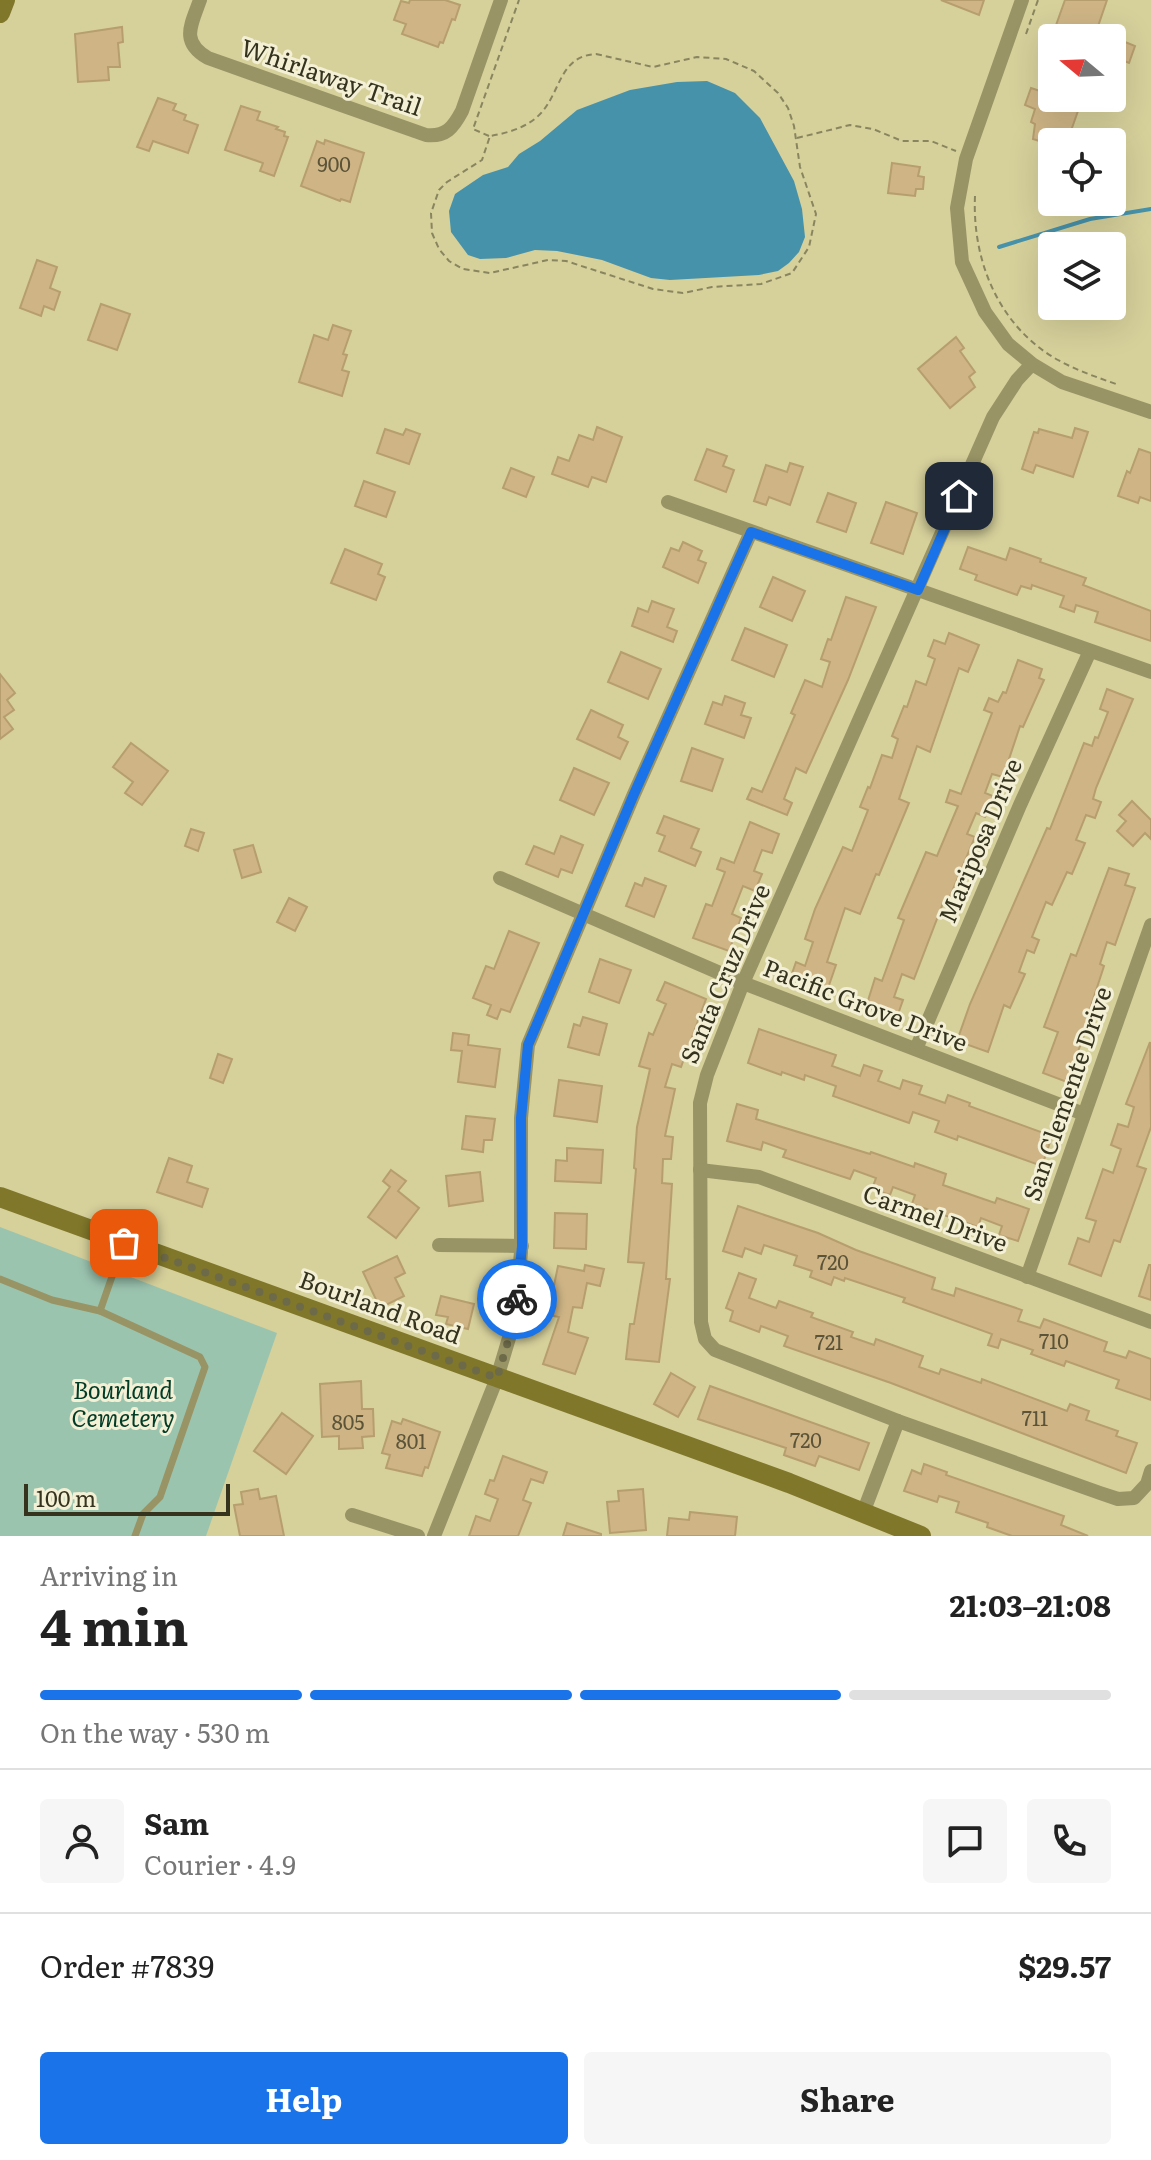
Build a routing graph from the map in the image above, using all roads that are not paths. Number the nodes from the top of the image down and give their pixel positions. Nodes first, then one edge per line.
1 (5, 0) edge
2 (200, 0) edge
3 (501, 0) edge
4 (1022, 0) edge
5 (0, 13) edge
6 (1032, 364) junction
7 (1151, 412) edge
8 (668, 502) dead end
9 (751, 532) junction
10 (918, 590) junction
11 (1090, 651) junction
12 (1151, 672) edge
13 (500, 878) dead end
14 (584, 913) junction
15 (1151, 925) edge
16 (743, 983) junction
17 (916, 1049) junction
18 (1084, 1114) junction
19 (700, 1170) junction
20 (0, 1197) edge
21 (124, 1243) junction
22 (439, 1245) dead end
23 (522, 1246) junction
24 (1027, 1277) junction
25 (0, 1279) edge
26 (100, 1311) junction
27 (1151, 1322) edge
28 (497, 1378) junction
29 (898, 1421) junction
30 (1151, 1471) edge
31 (863, 1513) junction
32 (352, 1515) dead end
33 (135, 1536) edge
34 (418, 1536) edge
35 (434, 1536) edge
36 (921, 1536) edge

1 - 5 main road
2 - 3 street, Whirlaway Trail
4 - 6 street
6 - 7 street
6 - 10 street, Santa Cruz Drive
8 - 9 street
9 - 10 street
9 - 14 street
10 - 11 street
10 - 16 street, Santa Cruz Drive
11 - 12 street
11 - 17 street, Mariposa Drive
13 - 14 street, Pacific Grove Drive
14 - 16 street, Pacific Grove Drive
14 - 23 street
15 - 18 street, San Clemente Drive
16 - 17 street, Pacific Grove Drive
16 - 19 street, Santa Cruz Drive
17 - 18 street, Pacific Grove Drive
18 - 24 street, San Clemente Drive
19 - 24 street, Carmel Drive
19 - 29 street, Santa Cruz Drive
20 - 21 main road, Bourland Road
21 - 26 lane
21 - 28 main road, Bourland Road
22 - 23 street
23 - 28 street
24 - 27 street, Carmel Drive
25 - 26 lane
26 - 33 lane
28 - 31 main road, Bourland Road
28 - 35 street
29 - 30 street, Santa Cruz Drive
29 - 31 street
31 - 36 main road, Bourland Road
32 - 34 street

